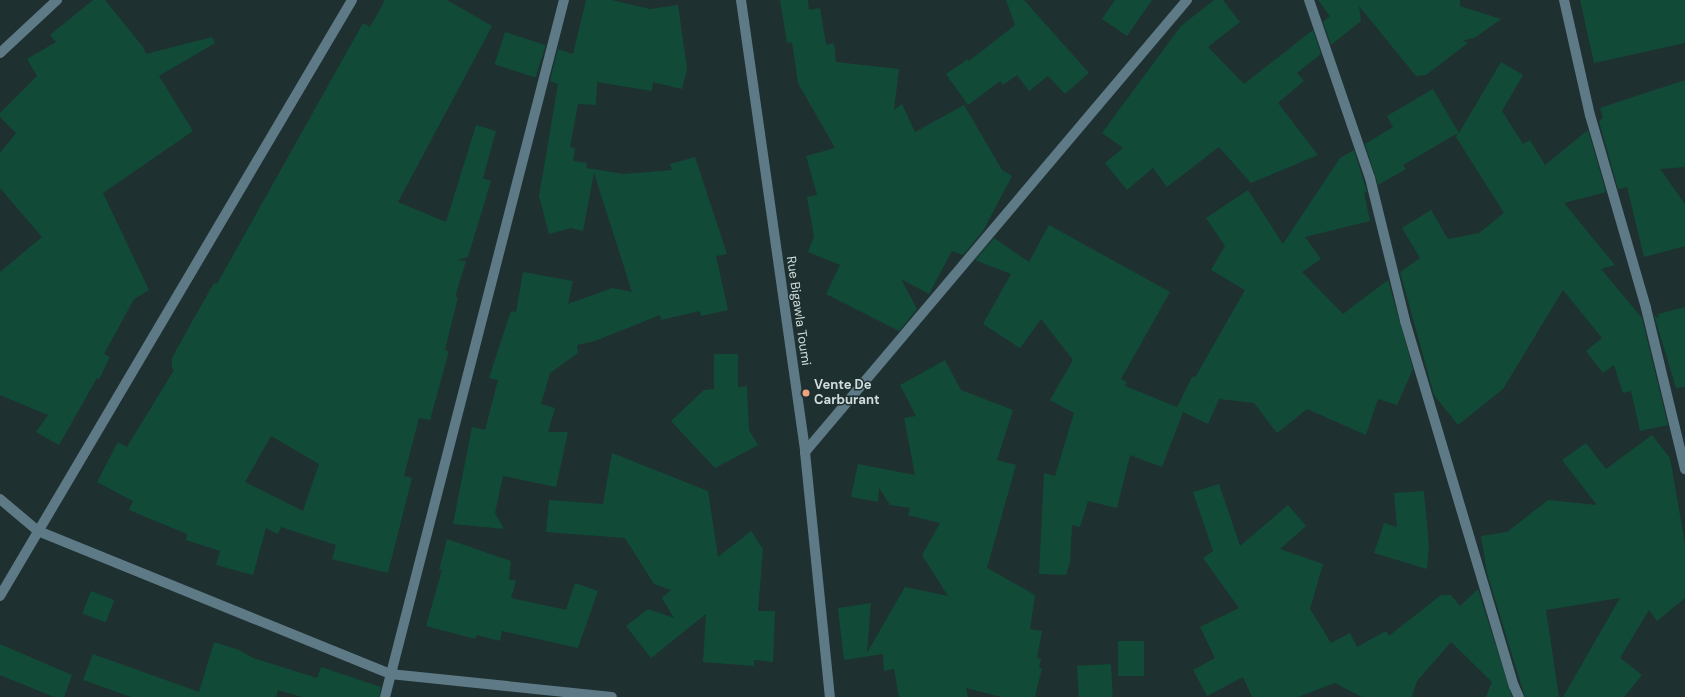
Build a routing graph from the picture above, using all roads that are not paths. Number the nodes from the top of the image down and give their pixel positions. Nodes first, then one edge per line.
1 (57, 0) edge
2 (352, 0) edge
3 (564, 0) edge
4 (742, 0) edge
5 (1187, 0) edge
6 (1309, 0) edge
7 (1564, 0) edge
8 (0, 53) edge
9 (805, 452) junction
10 (1685, 469) edge
11 (0, 499) edge
12 (38, 531) junction
13 (0, 596) edge
14 (390, 674) junction
15 (385, 697) edge
16 (612, 697) edge
17 (830, 697) edge
18 (1519, 697) edge

1 - 8 street
2 - 12 street
3 - 14 street
4 - 9 street, Rue Bigawla Toumi
5 - 9 street
6 - 18 street
7 - 10 street
9 - 17 street, Rue Bigawla Toumi
11 - 12 street
12 - 13 street
12 - 14 street
14 - 15 street
14 - 16 street

